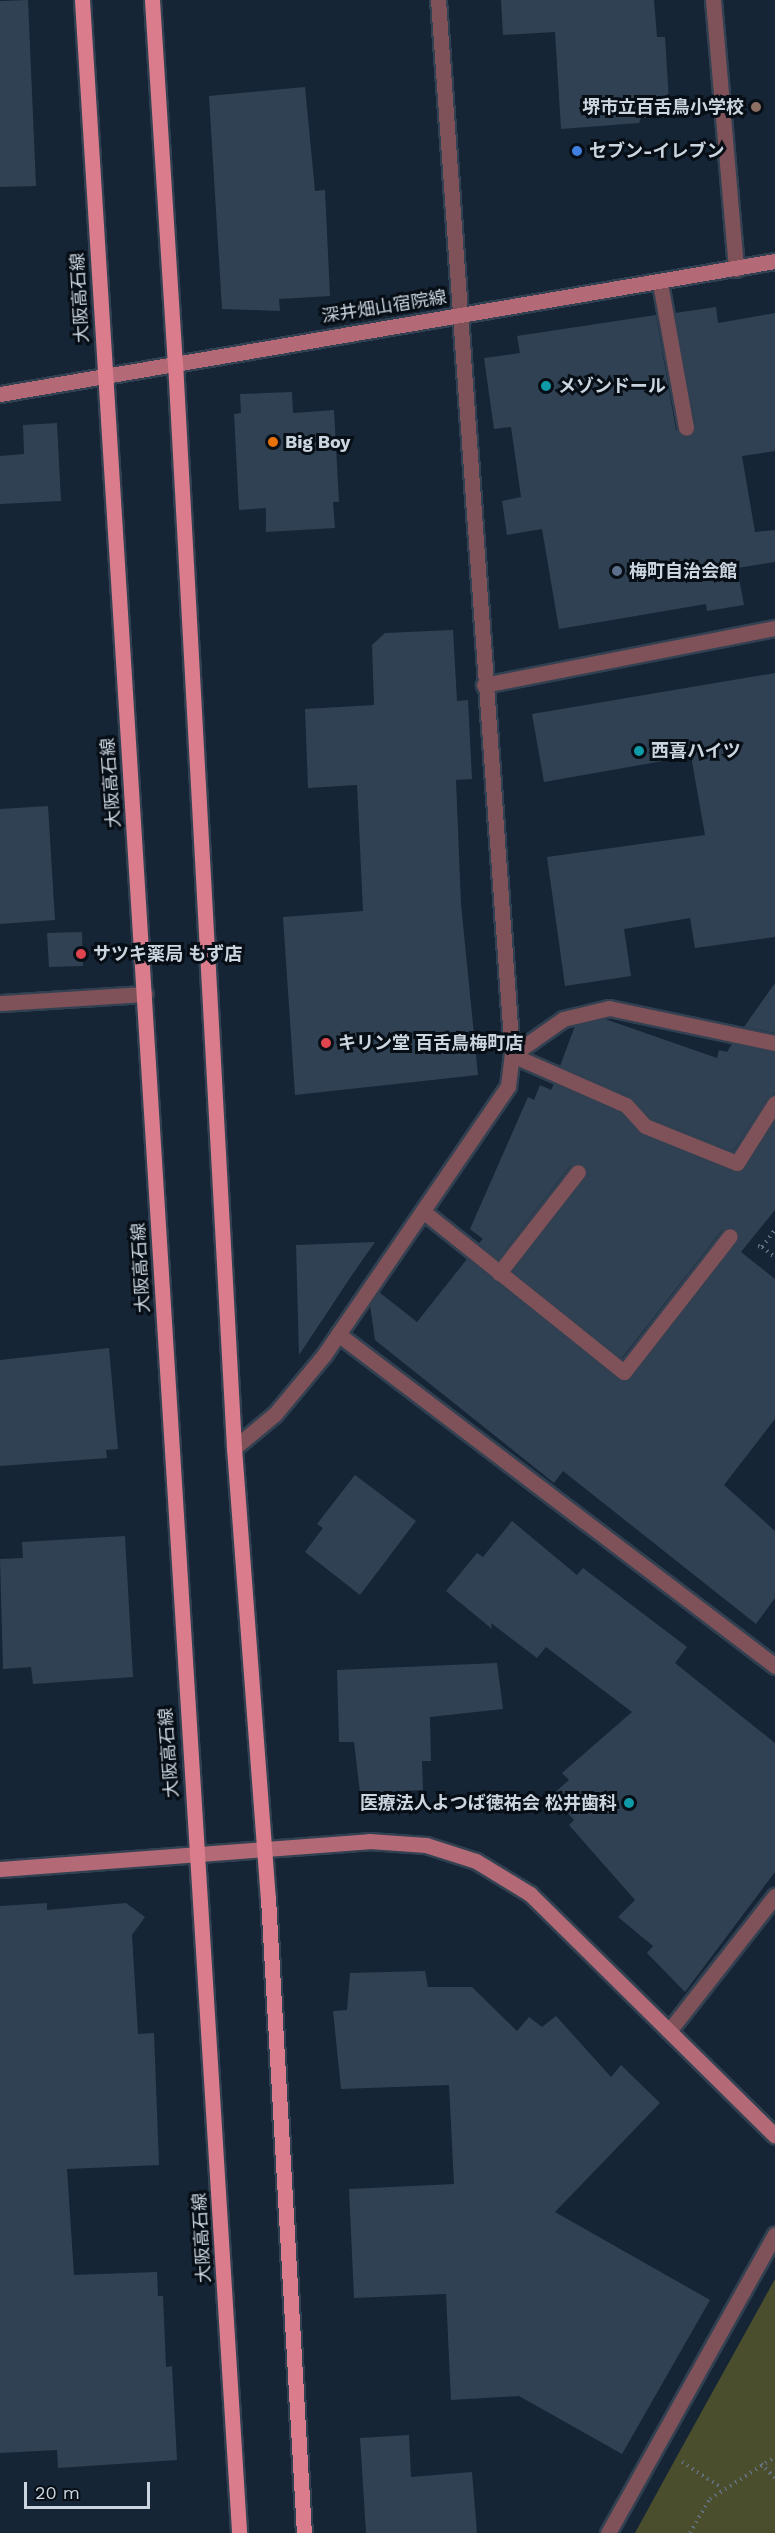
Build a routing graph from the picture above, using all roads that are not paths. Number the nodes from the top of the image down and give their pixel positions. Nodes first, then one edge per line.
1 (82, 0) edge
2 (152, 0) edge
3 (438, 0) edge
4 (713, 0) edge
5 (775, 261) edge
6 (736, 268) junction
7 (660, 283) junction
8 (460, 314) junction
9 (175, 362) junction
10 (104, 378) junction
11 (0, 394) edge
12 (686, 428) dead end
13 (775, 628) edge
14 (484, 685) junction
15 (146, 993) junction
16 (0, 1003) edge
17 (775, 1043) edge
18 (512, 1055) junction
19 (775, 1103) edge
20 (578, 1172) dead end
21 (424, 1212) junction
22 (730, 1236) dead end
23 (499, 1273) junction
24 (338, 1334) junction
25 (234, 1448) junction
26 (775, 1666) edge
27 (263, 1848) junction
28 (197, 1855) junction
29 (0, 1869) edge
30 (775, 1896) edge
31 (669, 2031) junction
32 (775, 2136) edge
33 (775, 2234) edge
34 (239, 2533) edge
35 (304, 2533) edge
36 (608, 2533) edge

1 - 10 main road, 大阪高石線
2 - 9 main road
3 - 8 street
4 - 6 street
5 - 6 street, 深井畑山宿院線
6 - 7 street, 深井畑山宿院線
7 - 8 street, 深井畑山宿院線
7 - 12 street
8 - 9 street, 深井畑山宿院線
8 - 14 street
9 - 10 street, 深井畑山宿院線
9 - 25 main road
10 - 11 street, 深井畑山宿院線
10 - 15 main road, 大阪高石線
13 - 14 street
14 - 18 street
15 - 16 street
15 - 28 main road, 大阪高石線
17 - 18 street
18 - 19 street
18 - 21 street
20 - 23 street
21 - 23 street
21 - 24 street
22 - 23 street
24 - 25 street
24 - 26 street
25 - 27 main road
27 - 28 street
27 - 31 street
27 - 35 main road
28 - 29 street
28 - 34 main road, 大阪高石線
30 - 31 street
31 - 32 street
33 - 36 street

